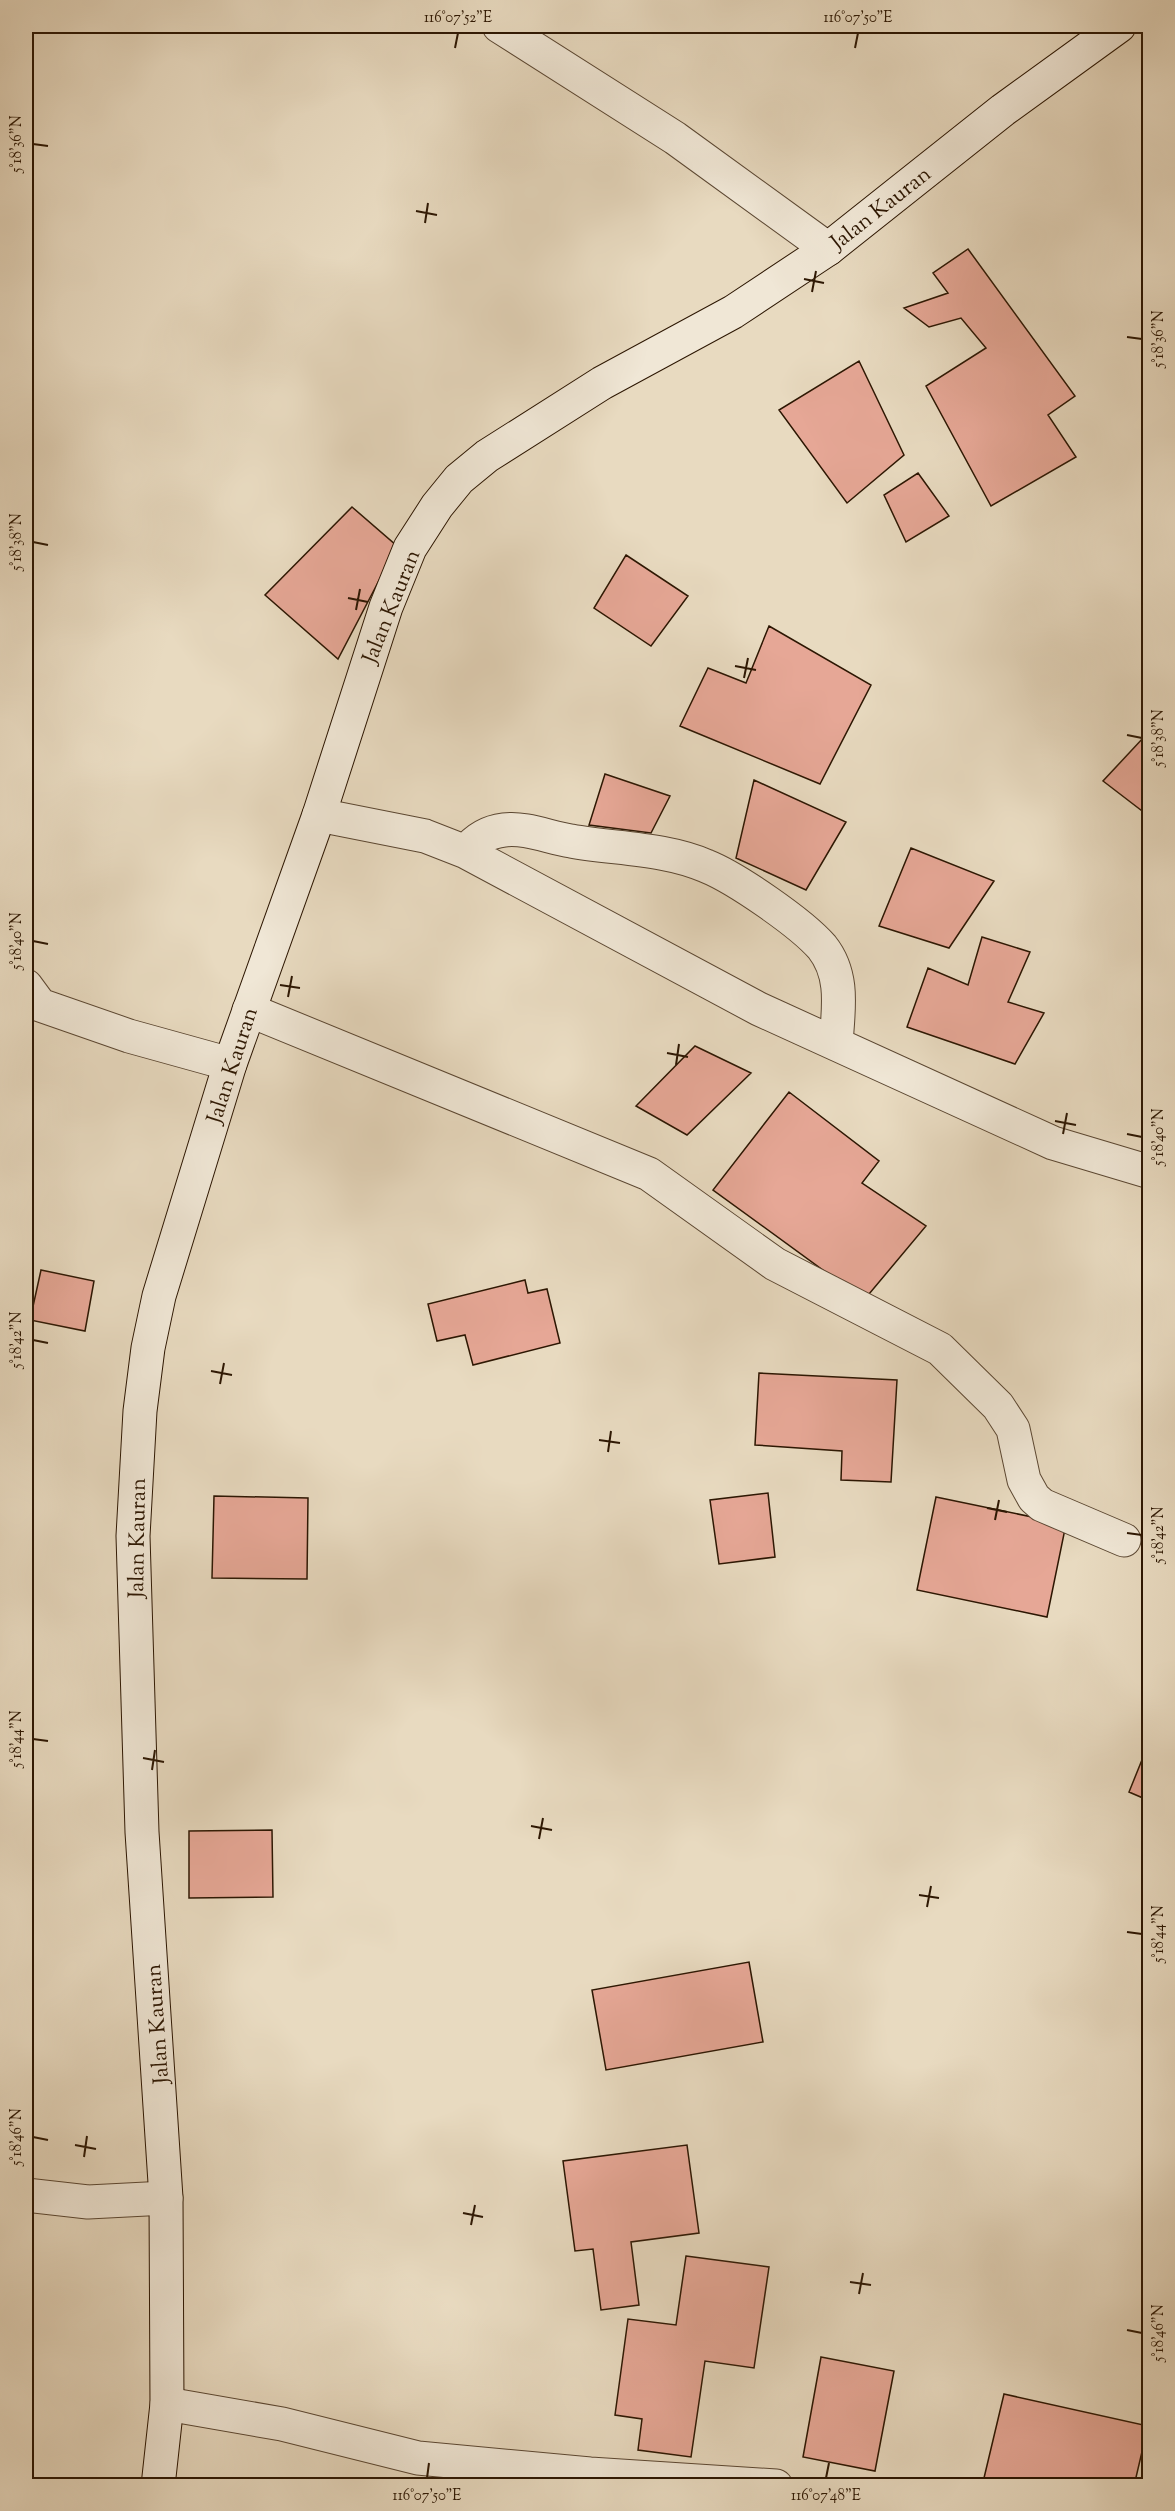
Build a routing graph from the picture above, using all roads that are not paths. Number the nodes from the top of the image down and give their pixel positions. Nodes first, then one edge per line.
1 (499, 26) edge
2 (1119, 26) edge
3 (828, 249) junction
4 (319, 815) junction
5 (466, 852) junction
6 (26, 986) edge
7 (249, 1010) junction
8 (836, 1044) junction
9 (230, 1064) junction
10 (1149, 1172) edge
11 (1124, 1540) dead end
12 (26, 2195) edge
13 (166, 2198) junction
14 (167, 2404) junction
15 (158, 2486) edge
16 (776, 2486) edge

1 - 3 street
2 - 3 street, Jalan Kauran
3 - 4 street, Jalan Kauran
4 - 5 street
4 - 7 street, Jalan Kauran
5 - 8 street
5 - 8 street
6 - 9 street
7 - 9 street, Jalan Kauran
7 - 11 street
8 - 10 street
9 - 13 street, Jalan Kauran
12 - 13 street
13 - 14 street, Jalan Kauran
14 - 15 street, Jalan Kauran
14 - 16 street

